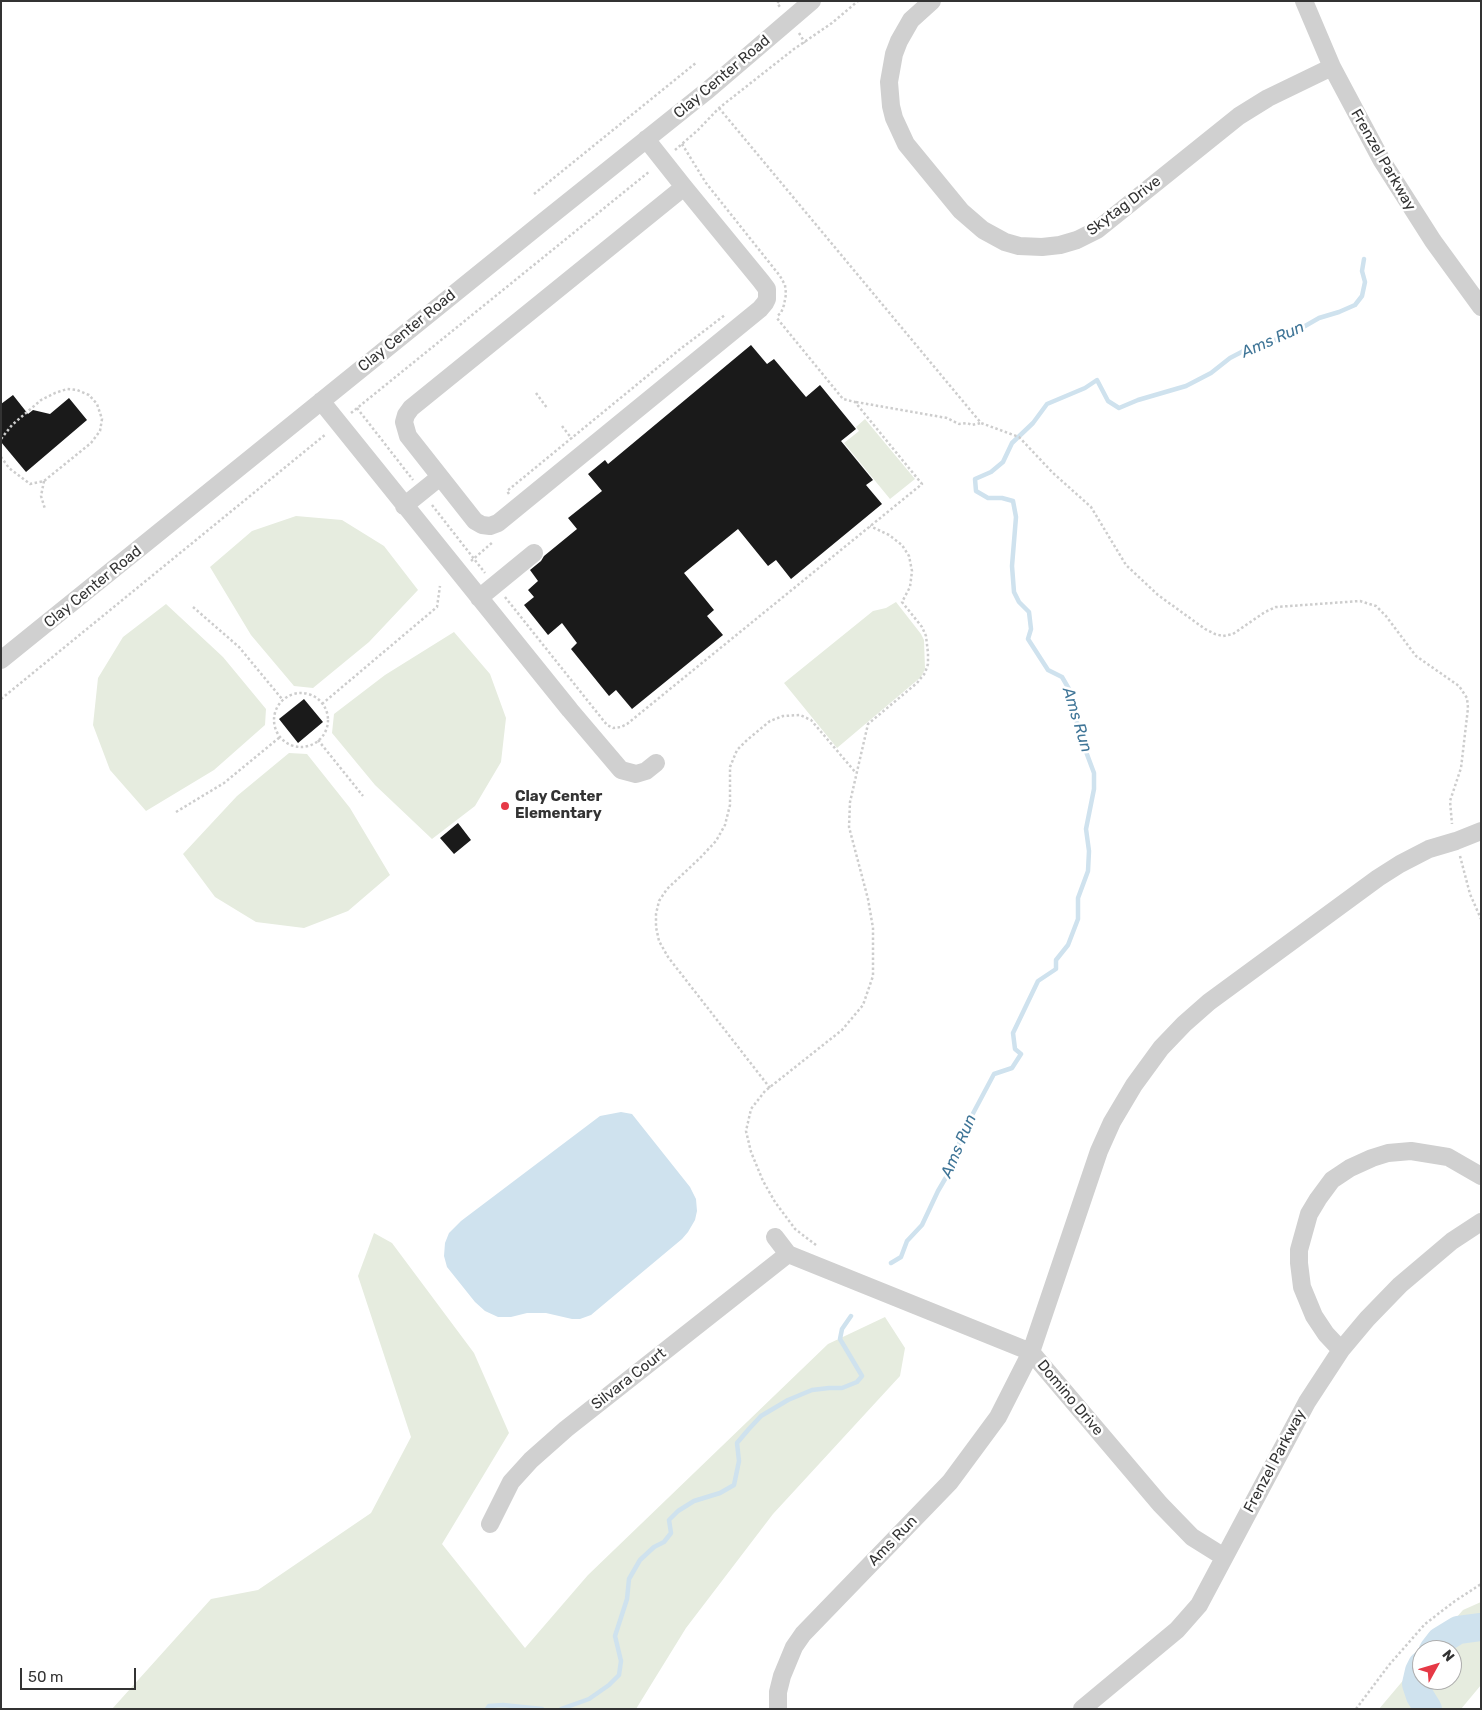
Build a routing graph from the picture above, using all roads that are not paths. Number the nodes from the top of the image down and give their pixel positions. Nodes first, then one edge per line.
1 (932, 1) edge
2 (1304, 1) edge
3 (810, 2) edge
4 (1332, 67) junction
5 (646, 139) junction
6 (684, 186) junction
7 (1481, 308) edge
8 (321, 401) junction
9 (440, 477) junction
10 (404, 506) junction
11 (534, 553) dead end
12 (479, 598) junction
13 (1, 660) edge
14 (656, 763) dead end
15 (1481, 830) edge
16 (1481, 1176) edge
17 (1481, 1222) edge
18 (775, 1237) dead end
19 (788, 1254) junction
20 (1341, 1350) junction
21 (1032, 1352) junction
22 (490, 1524) dead end
23 (1224, 1557) junction
24 (778, 1709) edge
25 (1082, 1709) edge

1 - 4 street, Skytag Drive
2 - 4 street, Frenzel Parkway
3 - 5 street, Clay Center Road
4 - 7 street, Frenzel Parkway
5 - 6 street
5 - 8 street, Clay Center Road
6 - 9 street
6 - 9 street
8 - 10 street
8 - 13 street, Clay Center Road
9 - 10 street
10 - 12 street
11 - 12 street
12 - 14 street
15 - 21 street, Ams Run
16 - 20 street
17 - 20 street, Frenzel Parkway
18 - 19 street
19 - 21 street, Domino Drive
19 - 22 street, Silvara Court
20 - 23 street, Frenzel Parkway
21 - 23 street, Domino Drive
21 - 24 street, Ams Run
23 - 25 street, Frenzel Parkway

